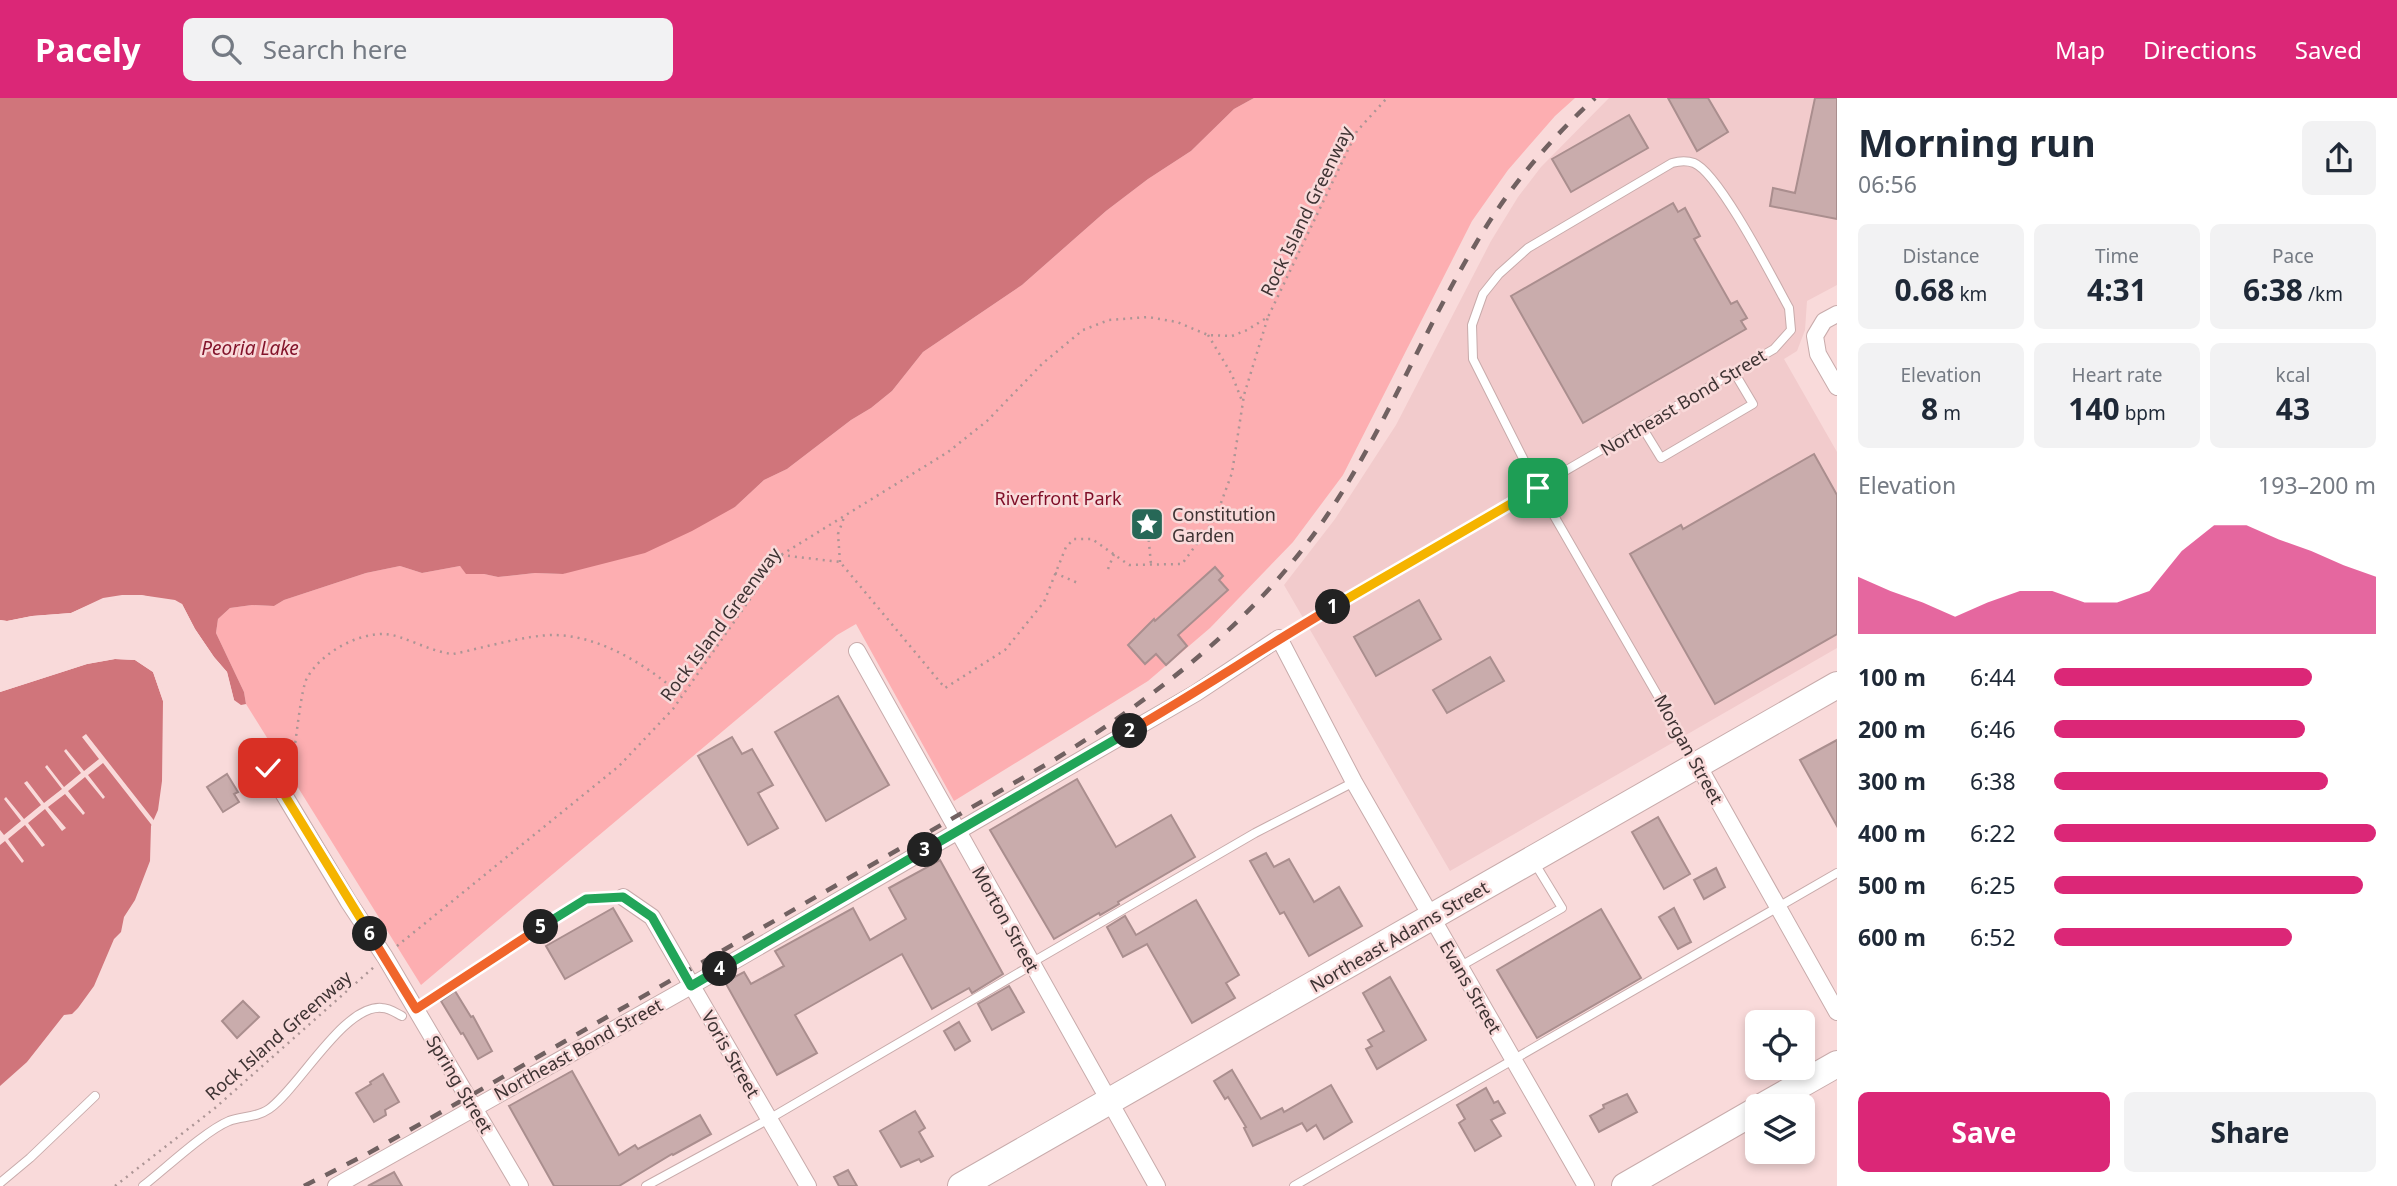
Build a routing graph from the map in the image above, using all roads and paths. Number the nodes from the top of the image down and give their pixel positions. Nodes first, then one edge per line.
1 (1387, 98) edge
2 (1837, 314) edge
3 (1268, 317) junction
4 (1791, 330) joint
5 (1208, 335) junction
6 (1734, 372) junction
7 (1837, 387) edge
8 (1243, 404) junction
9 (1642, 426) junction
10 (1538, 488) junction
11 (845, 515) junction
12 (1148, 532) junction
13 (1114, 554) junction
14 (782, 555) junction
15 (840, 562) junction
16 (1151, 564) junction
17 (1108, 569) dead end
18 (1055, 573) junction
19 (1080, 584) dead end
20 (1279, 638) junction
21 (857, 651) dead end
22 (1837, 685) edge
23 (682, 696) junction
24 (1698, 765) junction
25 (272, 775) joint
26 (1354, 782) junction
27 (957, 831) junction
28 (1533, 859) junction
29 (1837, 873) edge
30 (623, 897) joint
31 (1778, 907) junction
32 (1431, 917) junction
33 (385, 957) junction
34 (1032, 964) junction
35 (1459, 967) junction
36 (691, 986) junction
37 (409, 1012) junction
38 (1837, 1012) edge
39 (1513, 1061) junction
40 (1837, 1063) edge
41 (1784, 1094) edge
42 (95, 1096) dead end
43 (1109, 1101) junction
44 (475, 1107) junction
45 (1745, 1117) edge
46 (769, 1119) junction
47 (0, 1183) edge
48 (115, 1186) edge
49 (143, 1186) edge
50 (336, 1186) edge
51 (520, 1186) edge
52 (646, 1186) edge
53 (808, 1186) edge
54 (961, 1186) edge
55 (1157, 1186) edge
56 (1294, 1186) edge
57 (1586, 1186) edge
58 (1625, 1186) edge

1 - 3 path, Rock Island Greenway
2 - 7 street
3 - 5 path, Rock Island Greenway
3 - 8 path
4 - 6 lane, Northeast Bond Street
4 - 10 lane, Morgan Street
5 - 8 path
5 - 11 path, Rock Island Greenway
6 - 9 lane, Northeast Bond Street
6 - 9 lane
8 - 16 path
9 - 10 lane, Northeast Bond Street
10 - 20 lane, Northeast Bond Street
10 - 24 lane, Morgan Street
11 - 14 path, Rock Island Greenway
11 - 15 path
12 - 12 path
12 - 16 path
13 - 16 path
13 - 17 path
13 - 18 path
14 - 15 path
14 - 23 path, Rock Island Greenway
15 - 18 path
18 - 19 path
20 - 26 street, Evans Street
20 - 27 street, Northeast Bond Street
21 - 27 street, Morton Street
22 - 24 main road, Northeast Adams Street
23 - 25 path
23 - 33 path, Rock Island Greenway
24 - 28 main road, Northeast Adams Street
24 - 31 street, Morgan Street
25 - 33 street, Spring Street
26 - 32 street, Evans Street
26 - 34 lane
27 - 34 street, Morton Street
27 - 36 street, Northeast Bond Street
28 - 32 main road, Northeast Adams Street
28 - 35 lane
29 - 31 lane
30 - 36 street, Voris Street
30 - 37 lane
31 - 38 street, Morgan Street
31 - 39 lane
32 - 35 street, Evans Street
32 - 43 main road, Northeast Adams Street
33 - 37 street, Spring Street
33 - 48 path, Rock Island Greenway
34 - 43 street, Morton Street
34 - 46 lane
35 - 39 street, Evans Street
36 - 44 street, Northeast Bond Street
36 - 46 street, Voris Street
37 - 44 street, Spring Street
37 - 49 lane
39 - 56 lane
39 - 57 street, Evans Street
40 - 41 main road
42 - 47 lane
43 - 54 main road, Northeast Adams Street
43 - 55 street, Morton Street
44 - 50 street, Northeast Bond Street
44 - 51 street, Spring Street
45 - 58 main road
46 - 52 lane
46 - 53 street, Voris Street

